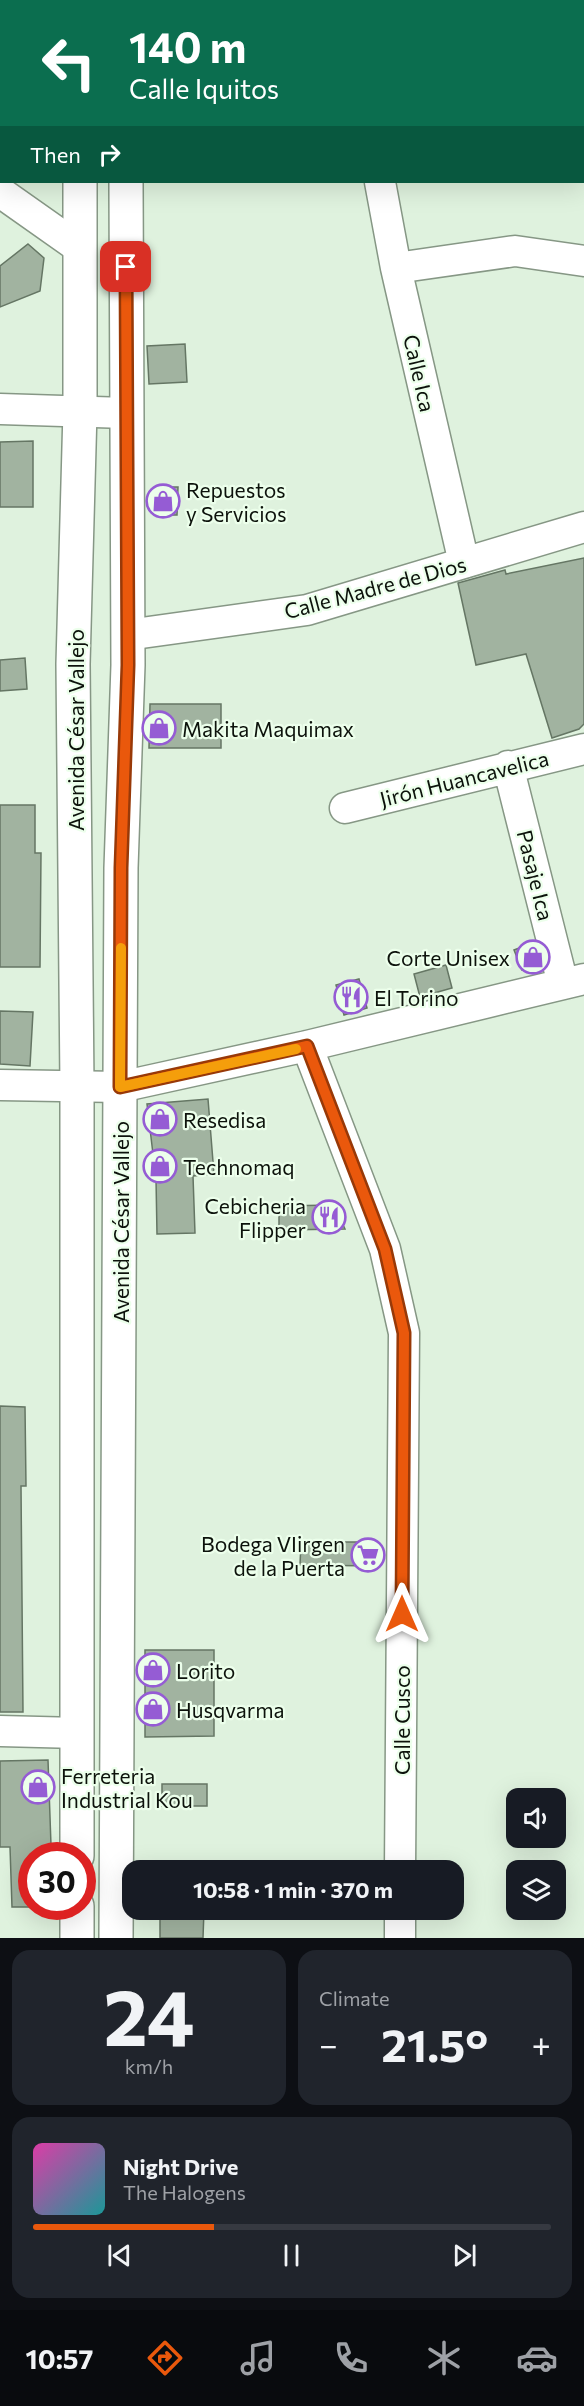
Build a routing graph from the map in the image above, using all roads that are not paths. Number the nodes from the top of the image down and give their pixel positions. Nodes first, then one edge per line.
1 (80, 183) edge
2 (380, 183) edge
3 (130, 189) edge
4 (0, 192) edge
5 (78, 248) junction
6 (584, 261) edge
7 (396, 268) junction
8 (0, 409) edge
9 (80, 411) junction
10 (126, 413) junction
11 (584, 527) edge
12 (464, 563) junction
13 (127, 635) junction
14 (584, 748) edge
15 (508, 766) junction
16 (345, 808) dead end
17 (574, 982) edge
18 (307, 1046) junction
19 (0, 1085) edge
20 (78, 1087) junction
21 (120, 1087) junction
22 (78, 1647) junction
23 (117, 1647) junction
24 (0, 1731) edge
25 (78, 1733) junction
26 (77, 1842) edge
27 (400, 1860) edge
28 (77, 1920) edge
29 (400, 1920) edge
30 (77, 1938) edge
31 (116, 1938) edge
32 (400, 1938) edge

1 - 5 main road, Avenida César Vallejo
2 - 7 street, Calle Ica
3 - 10 main road, Avenida César Vallejo
4 - 5 street
5 - 9 main road, Avenida César Vallejo
6 - 7 street
7 - 12 street, Calle Ica
8 - 9 street
9 - 10 street
9 - 20 main road, Avenida César Vallejo
10 - 13 main road, Avenida César Vallejo
11 - 12 street, Calle Madre de Dios
12 - 13 street, Calle Madre de Dios
13 - 21 main road, Avenida César Vallejo
14 - 15 street, Jirón Huancavelica
15 - 16 street, Jirón Huancavelica
15 - 17 street, Pasaje Ica
17 - 18 street
18 - 21 street
18 - 27 street, Calle Cusco
19 - 20 street
20 - 21 street
20 - 22 main road, Avenida César Vallejo
21 - 23 main road, Avenida César Vallejo
22 - 23 main road
22 - 25 main road, Avenida César Vallejo
23 - 31 main road, Avenida César Vallejo
24 - 25 street
25 - 26 main road, Avenida César Vallejo
28 - 30 main road
29 - 32 street

